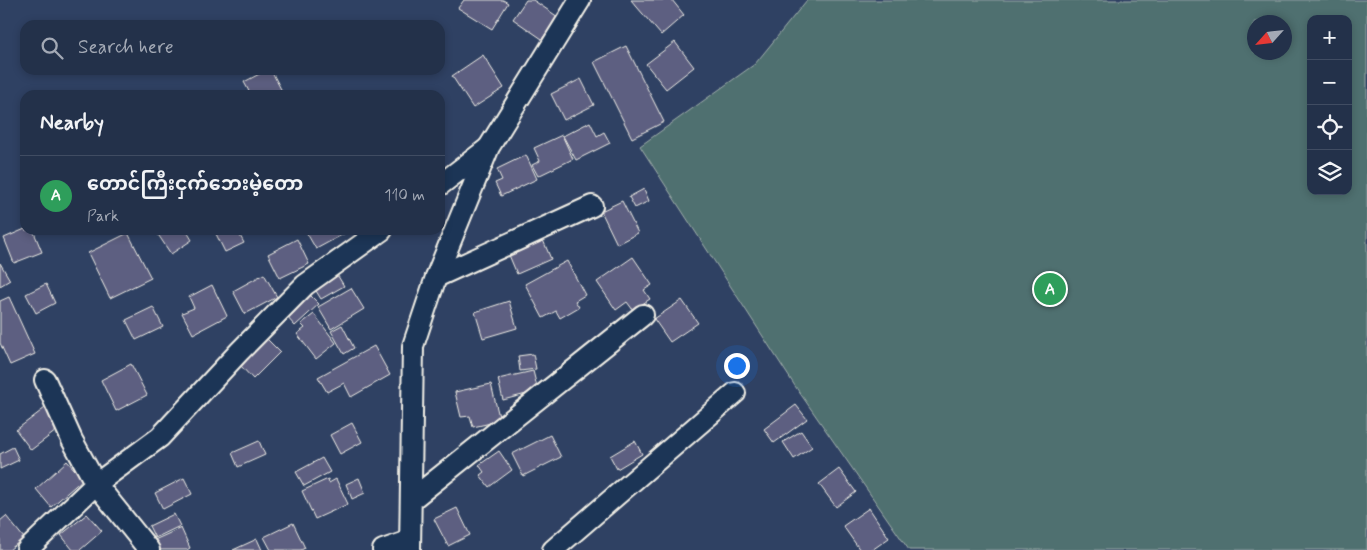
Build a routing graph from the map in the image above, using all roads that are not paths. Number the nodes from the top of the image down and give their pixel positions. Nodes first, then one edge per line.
1 (580, 0) edge
2 (489, 147) junction
3 (445, 181) edge
4 (592, 206) dead end
5 (375, 235) edge
6 (436, 277) junction
7 (643, 315) dead end
8 (45, 380) dead end
9 (735, 393) dead end
10 (96, 484) junction
11 (411, 500) junction
12 (410, 545) edge
13 (27, 550) edge
14 (149, 550) edge
15 (383, 550) edge
16 (553, 550) edge

1 - 2 street
2 - 3 street
2 - 6 street
4 - 6 street
5 - 10 street
6 - 11 street
7 - 11 street
8 - 10 street
9 - 16 street
10 - 13 street
10 - 14 street
11 - 12 street
12 - 15 street

